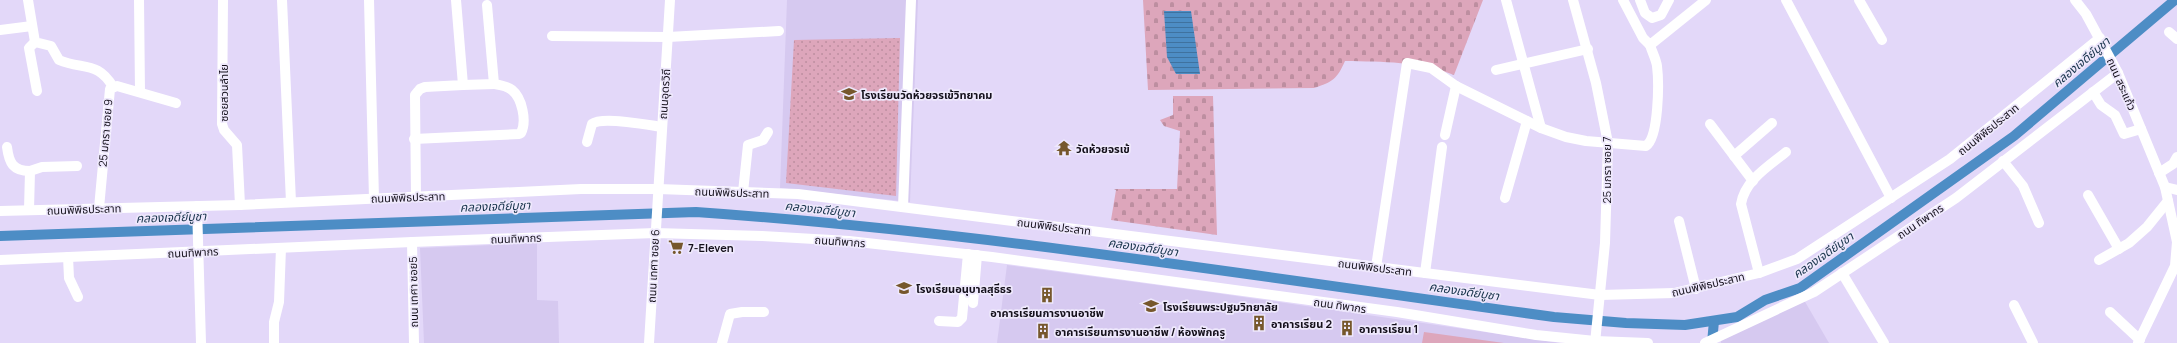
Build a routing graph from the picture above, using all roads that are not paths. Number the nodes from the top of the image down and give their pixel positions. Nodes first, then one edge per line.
1 (28, 0) edge
2 (139, 0) edge
3 (223, 0) edge
4 (282, 0) edge
5 (369, 0) edge
6 (456, 0) edge
7 (670, 0) edge
8 (911, 0) edge
9 (1506, 0) edge
10 (1573, 0) edge
11 (1623, 0) edge
12 (1640, 0) edge
13 (1669, 0) edge
14 (1706, 0) edge
15 (1786, 0) edge
16 (1859, 0) edge
17 (2075, 0) edge
18 (487, 4) dead end
19 (32, 26) junction
20 (0, 30) edge
21 (778, 31) dead end
22 (2169, 32) dead end
23 (552, 36) dead end
24 (668, 37) junction
25 (2177, 39) edge
26 (1882, 40) dead end
27 (35, 42) junction
28 (2102, 42) junction
29 (1650, 45) junction
30 (1588, 49) junction
31 (1523, 64) junction
32 (1496, 70) dead end
33 (2116, 70) junction
34 (494, 84) junction
35 (463, 85) junction
36 (1456, 86) junction
37 (113, 87) junction
38 (37, 91) dead end
39 (140, 92) junction
40 (2093, 92) junction
41 (176, 103) dead end
42 (1527, 121) junction
43 (1772, 123) dead end
44 (1710, 124) dead end
45 (662, 127) junction
46 (1541, 128) junction
47 (2141, 129) junction
48 (768, 132) dead end
49 (1445, 135) dead end
50 (414, 139) junction
51 (587, 142) dead end
52 (1608, 143) junction
53 (7, 147) dead end
54 (1442, 147) dead end
55 (1786, 152) dead end
56 (1734, 156) junction
57 (2177, 157) edge
58 (2003, 161) junction
59 (77, 166) dead end
60 (30, 171) junction
61 (2159, 173) junction
62 (1753, 180) junction
63 (2166, 187) junction
64 (658, 189) junction
65 (2177, 190) edge
66 (743, 192) junction
67 (2088, 195) dead end
68 (416, 197) junction
69 (1505, 198) dead end
70 (1891, 198) junction
71 (374, 199) junction
72 (2168, 201) junction
73 (291, 202) junction
74 (240, 205) junction
75 (903, 207) junction
76 (99, 208) junction
77 (2, 210) edge
78 (29, 210) junction
79 (197, 210) junction
80 (1679, 221) dead end
81 (2039, 222) dead end
82 (655, 233) junction
83 (412, 242) junction
84 (198, 247) junction
85 (281, 248) junction
86 (2118, 249) junction
87 (973, 255) junction
88 (68, 257) junction
89 (0, 260) edge
90 (2099, 260) dead end
91 (1032, 262) joint
92 (1376, 267) junction
93 (1759, 273) junction
94 (1842, 273) junction
95 (1425, 274) junction
96 (1696, 288) junction
97 (78, 297) dead end
98 (1599, 299) junction
99 (973, 303) dead end
100 (2014, 305) dead end
101 (764, 312) dead end
102 (2110, 312) dead end
103 (939, 321) dead end
104 (1595, 339) edge
105 (2139, 341) edge
106 (201, 343) edge
107 (274, 343) edge
108 (414, 343) edge
109 (649, 343) edge
110 (722, 343) edge
111 (1648, 343) edge
112 (1705, 343) edge
113 (1884, 343) edge
114 (2033, 343) edge

1 - 19 street
2 - 39 street
3 - 74 street, ซอยสวนลำไย
4 - 73 street
5 - 71 street
6 - 35 street
7 - 24 street, ถนนอุดรวิถี
8 - 75 street
9 - 31 street
10 - 30 street, 25 มกรา ซอย 7
11 - 29 street
12 - 13 street
14 - 29 street
15 - 70 street
16 - 26 street
17 - 28 street, ถนน สระแก้ว
18 - 34 street
19 - 20 street
19 - 27 street
21 - 24 street
22 - 25 street
23 - 24 street
24 - 45 street, ถนนอุดรวิถี
27 - 37 street
27 - 38 street
28 - 33 street, ถนน สระแก้ว
28 - 70 street, ถนนพิพิธประสาท
29 - 52 street
30 - 31 street
30 - 52 street, 25 มกรา ซอย 7
31 - 32 street
31 - 46 street
33 - 40 street, ถนน ทิพากร
33 - 47 street, ถนน สระแก้ว
34 - 35 street
34 - 50 street
35 - 50 street
36 - 42 street
36 - 49 street
36 - 92 street
37 - 39 street, 25 มกรา ซอย 9
37 - 76 street, 25 มกรา ซอย 9
39 - 41 street, 25 มกรา ซอย 9
40 - 47 street
40 - 58 street, ถนน ทิพากร
42 - 46 street
42 - 69 street
43 - 56 street
44 - 56 street
45 - 51 street
45 - 64 street, ถนนอุดรวิถี
46 - 52 street
47 - 61 street, ถนน สระแก้ว
48 - 66 street
50 - 68 street
52 - 98 street, 25 มกรา ซอย 7
53 - 60 street
54 - 95 street
55 - 62 street
56 - 62 street
57 - 61 street
58 - 81 street
58 - 94 street, ถนน ทิพากร
59 - 60 street
60 - 78 street
61 - 63 street, ถนน สระแก้ว
62 - 93 street
63 - 65 street
63 - 72 street, ถนน สระแก้ว
64 - 66 street, ถนนพิพิธประสาท
64 - 68 street, ถนนพิพิธประสาท
64 - 82 street, ถนน เทศา ซอย 6
66 - 75 street, ถนนพิพิธประสาท
67 - 86 street
68 - 71 street, ถนนพิพิธประสาท
70 - 93 street, ถนนพิพิธประสาท
71 - 73 street, ถนนพิพิธประสาท
72 - 86 street
72 - 105 street, ถนน สระแก้ว
73 - 74 street, ถนนพิพิธประสาท
74 - 79 street, ถนนพิพิธประสาท
75 - 92 street, ถนนพิพิธประสาท
76 - 78 street, ถนนพิพิธประสาท
76 - 79 street, ถนนพิพิธประสาท
77 - 78 street, ถนนพิพิธประสาท
79 - 84 street
80 - 96 street
82 - 83 street, ถนนทิพากร
82 - 87 street, ถนนทิพากร
82 - 109 street, ถนน เทศา ซอย 6
83 - 85 street, ถนนทิพากร
83 - 108 street, ถนน เทศา ซอย5
84 - 85 street, ถนนทิพากร
84 - 88 street, ถนนทิพากร
84 - 106 street
85 - 107 street
86 - 90 street
87 - 91 street, ถนนทิพากร
87 - 99 street
87 - 103 street
88 - 89 street, ถนนทิพากร
88 - 97 street
91 - 104 street, ถนน ทิพากร
92 - 95 street, ถนนพิพิธประสาท
93 - 96 street, ถนนพิพิธประสาท
94 - 112 street, ถนน ทิพากร
94 - 113 street
95 - 98 street, ถนนพิพิธประสาท
96 - 98 street, ถนนพิพิธประสาท
98 - 104 street, 25 มกรา ซอย 7
100 - 114 street
101 - 110 street
102 - 105 street
104 - 111 street, ถนน ทิพากร

